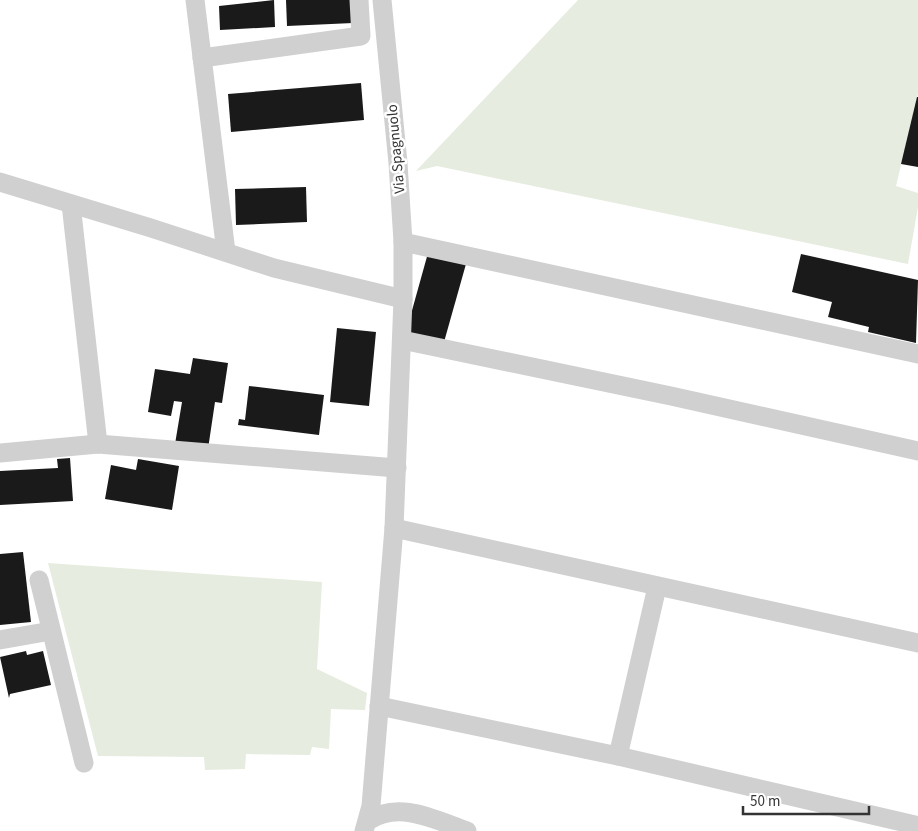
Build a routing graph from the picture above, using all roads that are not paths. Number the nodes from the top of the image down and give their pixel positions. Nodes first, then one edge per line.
1 (195, 0) edge
2 (359, 0) edge
3 (382, 0) edge
4 (202, 58) junction
5 (0, 182) edge
6 (72, 204) junction
7 (403, 242) junction
8 (226, 252) junction
9 (403, 298) junction
10 (402, 340) junction
11 (918, 354) edge
12 (98, 444) junction
13 (918, 451) edge
14 (0, 453) edge
15 (397, 468) junction
16 (394, 528) junction
17 (38, 580) dead end
18 (657, 587) junction
19 (51, 631) junction
20 (0, 640) edge
21 (918, 644) edge
22 (379, 706) junction
23 (618, 756) junction
24 (84, 763) dead end
25 (914, 825) edge
26 (366, 826) edge
27 (467, 831) edge

1 - 4 street
2 - 4 street
3 - 7 street, Via Spagnuolo
4 - 8 street
5 - 6 street
6 - 8 street
6 - 12 street
7 - 9 street, Via Spagnuolo
7 - 11 street
8 - 9 street
9 - 10 street, Via Spagnuolo
10 - 13 street
10 - 15 street, Via Spagnuolo
12 - 14 street
12 - 15 street
15 - 16 street, Via Spagnuolo
16 - 18 street
16 - 22 street, Via Spagnuolo
17 - 19 street
18 - 21 street
18 - 23 street
19 - 20 street
19 - 24 street
22 - 23 street
22 - 26 street, Via Spagnuolo
23 - 25 street
26 - 27 street

